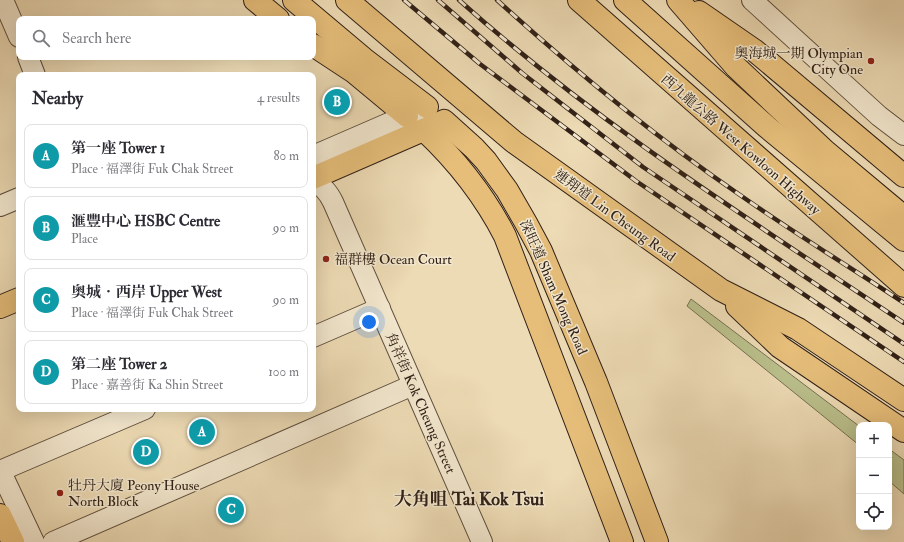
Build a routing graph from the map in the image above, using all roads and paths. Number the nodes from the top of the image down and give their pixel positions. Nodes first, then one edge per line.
1 (3, 0) edge
2 (255, 0) edge
3 (294, 0) edge
4 (347, 0) edge
5 (579, 0) edge
6 (625, 0) edge
7 (679, 0) edge
8 (752, 0) edge
9 (274, 16) edge
10 (313, 16) edge
11 (316, 19) edge
12 (16, 30) edge
13 (316, 47) edge
14 (29, 60) edge
15 (34, 72) edge
16 (426, 107) junction
17 (407, 116) junction
18 (444, 121) junction
19 (424, 130) junction
20 (904, 135) edge
21 (316, 155) edge
22 (904, 176) edge
23 (316, 177) edge
24 (316, 183) edge
25 (16, 199) edge
26 (0, 206) edge
27 (904, 216) edge
28 (904, 240) edge
29 (904, 286) edge
30 (721, 290) junction
31 (16, 300) edge
32 (0, 307) edge
33 (380, 308) junction
34 (316, 336) edge
35 (596, 382) junction
36 (413, 385) junction
37 (904, 400) edge
38 (138, 412) edge
39 (580, 430) junction
40 (904, 431) edge
41 (0, 471) edge
42 (0, 515) edge
43 (0, 539) edge
44 (2, 542) edge
45 (14, 542) edge
46 (34, 542) edge
47 (53, 542) edge
48 (482, 542) edge
49 (622, 542) edge
50 (657, 542) edge

1 - 12 street
2 - 9 main road
3 - 10 main road, 深旺道 Sham Mong Road
4 - 30 main road, 連翔道 Lin Cheung Road
5 - 29 main road, 西九龍公路 West Kowloon Highway
6 - 28 main road
7 - 22 main road
7 - 27 main road
8 - 20 street
11 - 16 main road, 深旺道 Sham Mong Road
13 - 17 main road, 深旺道 Sham Mong Road
14 - 15 street
16 - 17 street
16 - 18 street, 深旺道 Sham Mong Road
17 - 19 street, 深旺道 Sham Mong Road
17 - 21 street
18 - 19 main road
18 - 35 main road, 深旺道 Sham Mong Road
19 - 23 main road
19 - 39 main road, 深旺道 Sham Mong Road
24 - 33 street, 角祥街 Kok Cheung Street
25 - 26 street
30 - 37 main road, 連翔道 Lin Cheung Road
30 - 40 main road
31 - 32 main road
33 - 34 street
33 - 36 street, 角祥街 Kok Cheung Street
35 - 39 main road
35 - 50 main road, 深旺道 Sham Mong Road
36 - 47 street
36 - 48 street, 角祥街 Kok Cheung Street
38 - 41 street
39 - 49 main road, 深旺道 Sham Mong Road
41 - 46 street
42 - 45 main road
43 - 44 street

